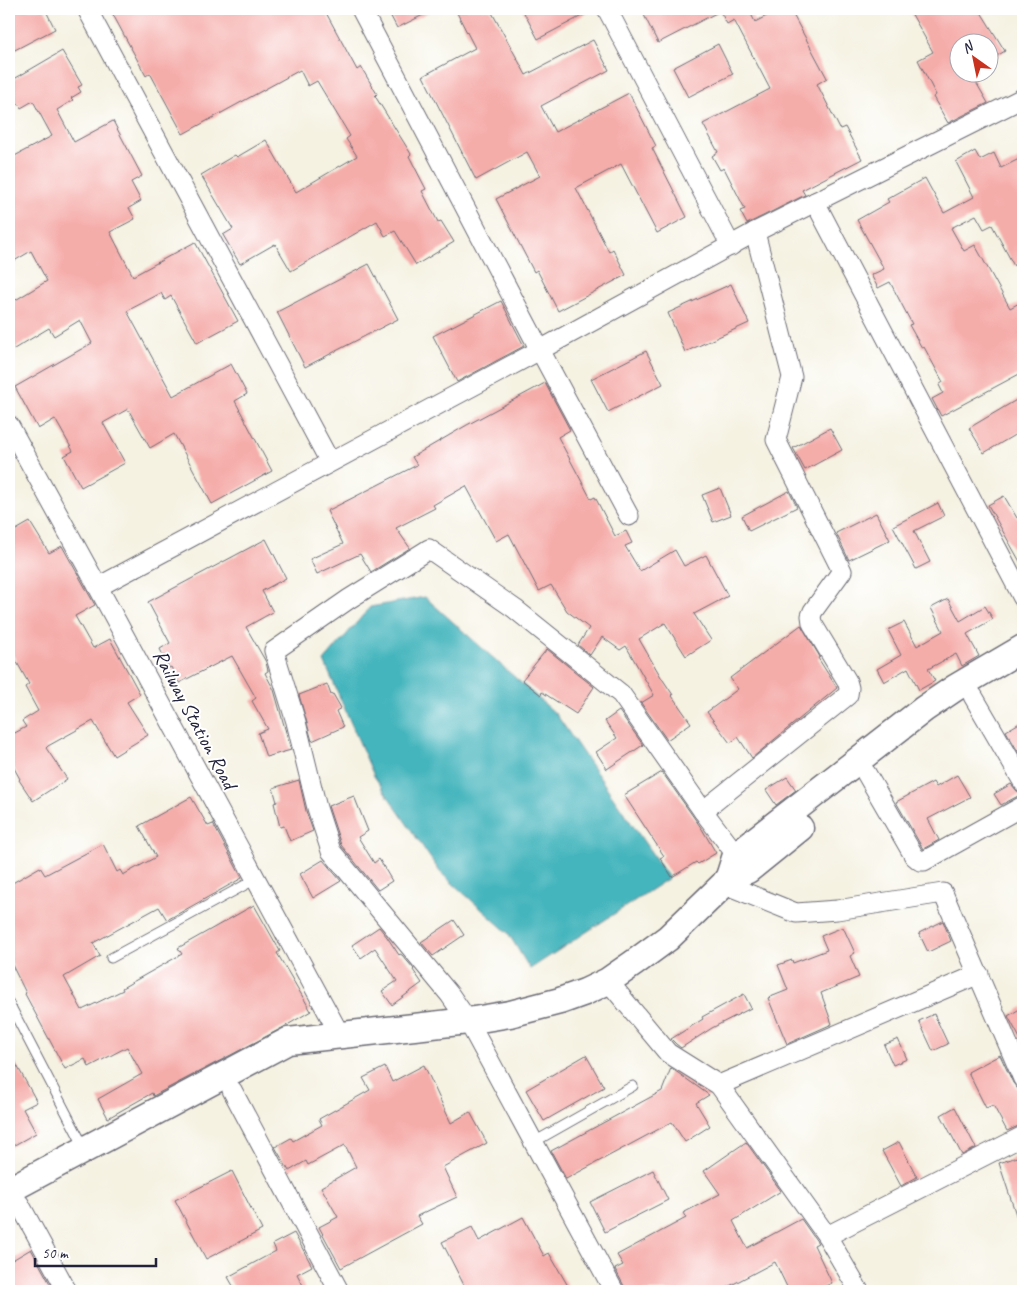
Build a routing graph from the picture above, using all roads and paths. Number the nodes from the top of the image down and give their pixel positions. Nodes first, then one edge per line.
1 (87, 9) edge
2 (361, 9) edge
3 (607, 9) edge
4 (1023, 98) edge
5 (815, 202) junction
6 (755, 232) junction
7 (730, 246) junction
8 (540, 350) junction
9 (9, 425) edge
10 (330, 462) junction
11 (629, 516) dead end
12 (98, 586) junction
13 (1023, 598) edge
14 (1023, 648) edge
15 (1023, 667) edge
16 (973, 696) junction
17 (866, 773) junction
18 (1023, 782) edge
19 (1023, 806) edge
20 (703, 811) junction
21 (734, 871) junction
22 (256, 879) junction
23 (111, 958) dead end
24 (979, 974) junction
25 (608, 981) junction
26 (9, 1004) edge
27 (468, 1021) junction
28 (340, 1035) junction
29 (312, 1039) junction
30 (1023, 1079) edge
31 (719, 1085) junction
32 (633, 1086) dead end
33 (232, 1090) junction
34 (1023, 1136) edge
35 (534, 1142) junction
36 (85, 1149) junction
37 (12, 1200) edge
38 (827, 1236) junction
39 (67, 1291) edge
40 (339, 1291) edge
41 (614, 1291) edge
42 (860, 1291) edge

1 - 10 street
2 - 8 street
3 - 7 street
4 - 5 street
5 - 6 street
5 - 13 street
6 - 7 street
6 - 20 street
7 - 8 street
8 - 10 street
8 - 11 street
9 - 12 street, Railway Station Road
10 - 12 street
12 - 22 street, Railway Station Road
14 - 21 main road
15 - 16 main road
16 - 17 main road
16 - 18 street
17 - 19 street
17 - 21 main road
20 - 21 street
20 - 27 street
21 - 24 street
21 - 25 main road
22 - 23 lane
22 - 28 street, Railway Station Road
24 - 30 street
24 - 31 street
25 - 27 main road
25 - 31 street
26 - 36 lane
27 - 28 main road
27 - 35 street
28 - 29 main road
29 - 33 main road
29 - 36 main road
31 - 38 street
32 - 35 lane
33 - 37 main road
33 - 40 street
34 - 38 street
35 - 41 street
36 - 37 main road
37 - 39 street
38 - 42 street

